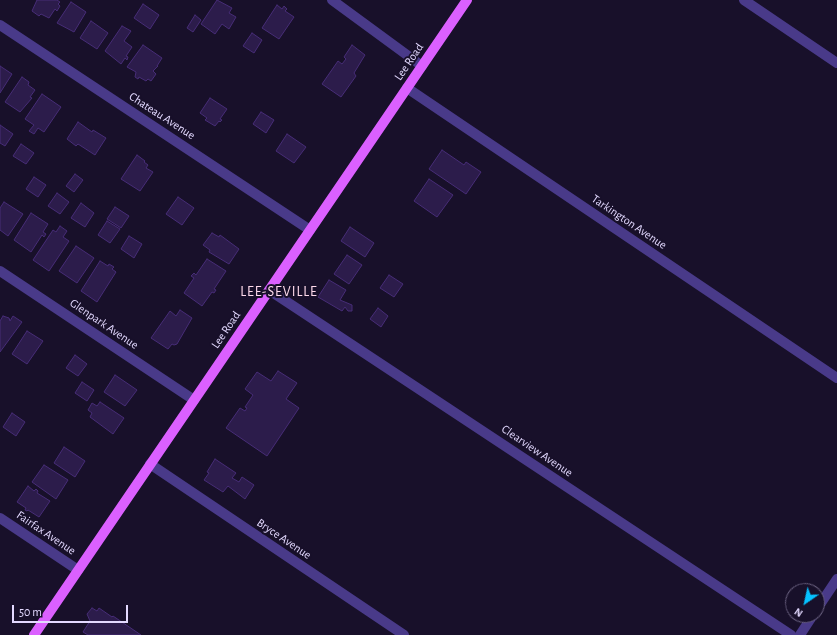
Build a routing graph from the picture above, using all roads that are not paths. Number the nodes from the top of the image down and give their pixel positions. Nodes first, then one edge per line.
1 (332, 0) edge
2 (467, 0) edge
3 (744, 0) edge
4 (0, 25) edge
5 (837, 63) edge
6 (422, 66) junction
7 (407, 88) junction
8 (310, 230) junction
9 (0, 271) edge
10 (269, 290) junction
11 (837, 378) edge
12 (194, 400) junction
13 (150, 464) junction
14 (0, 518) edge
15 (78, 570) junction
16 (837, 580) edge
17 (825, 597) edge
18 (808, 623) edge
19 (34, 635) edge
20 (404, 635) edge
21 (791, 635) edge
22 (800, 635) edge

1 - 6 street
2 - 6 main road, Lee Road
3 - 5 street
4 - 8 street, Chateau Avenue
6 - 7 main road, Lee Road
7 - 8 main road, Lee Road
7 - 11 street, Tarkington Avenue
8 - 10 main road, Lee Road
9 - 12 street, Glenpark Avenue
10 - 12 main road, Lee Road
10 - 21 street, Clearview Avenue
12 - 13 main road, Lee Road
13 - 15 main road, Lee Road
13 - 20 street, Bryce Avenue
14 - 15 street, Fairfax Avenue
15 - 19 main road, Lee Road
16 - 17 street
18 - 22 street

